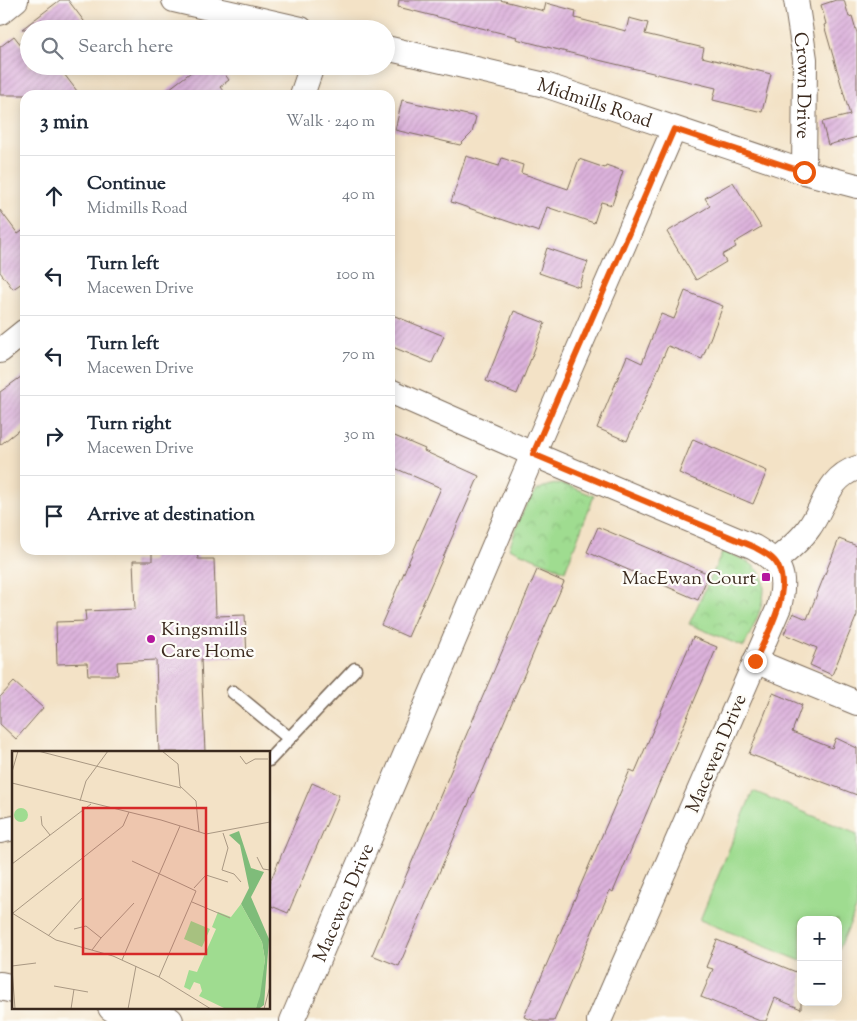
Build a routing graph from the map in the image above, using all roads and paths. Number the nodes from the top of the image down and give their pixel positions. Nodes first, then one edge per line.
1 (16, 0) edge
2 (174, 0) edge
3 (796, 0) edge
4 (0, 13) edge
5 (262, 20) edge
6 (395, 50) edge
7 (309, 75) edge
8 (304, 90) edge
9 (674, 129) junction
10 (804, 172) junction
11 (857, 186) edge
12 (20, 335) edge
13 (0, 351) edge
14 (395, 393) edge
15 (533, 454) junction
16 (857, 468) edge
17 (775, 561) junction
18 (755, 661) junction
19 (354, 669) dead end
20 (233, 692) dead end
21 (857, 703) edge
22 (289, 738) junction
23 (270, 759) edge
24 (116, 1008) edge
25 (169, 1021) edge
26 (292, 1021) edge
27 (600, 1021) edge

1 - 4 street
2 - 5 street
3 - 10 street, Crown Drive
6 - 9 street, Midmills Road
7 - 8 street
9 - 10 street, Midmills Road
9 - 15 street, Macewen Drive
10 - 11 street, Midmills Road
12 - 13 street
14 - 15 street
15 - 17 street
15 - 26 street, Macewen Drive
16 - 17 street
17 - 18 street, Macewen Drive
18 - 21 street
18 - 27 street, Macewen Drive
19 - 22 lane
20 - 22 lane
22 - 23 lane
24 - 25 street

